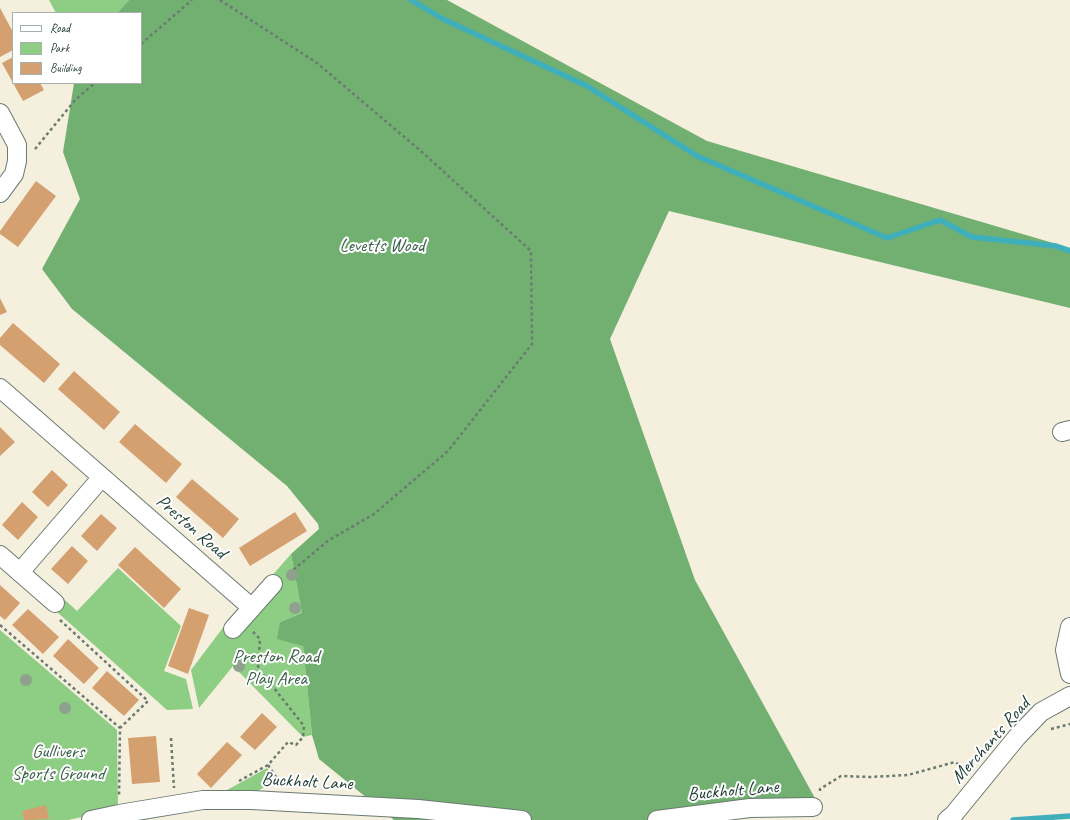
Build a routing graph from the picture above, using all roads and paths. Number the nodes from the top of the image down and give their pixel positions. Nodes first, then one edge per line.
1 (192, 0) edge
2 (220, 0) edge
3 (142, 43) edge
4 (94, 84) edge
5 (0, 113) edge
6 (17, 161) junction
7 (0, 193) edge
8 (0, 388) edge
9 (102, 477) junction
10 (0, 555) edge
11 (20, 572) junction
12 (273, 584) joint
13 (55, 603) joint
14 (242, 619) junction
15 (0, 625) edge
16 (1070, 627) edge
17 (1070, 674) edge
18 (1070, 696) edge
19 (120, 728) junction
20 (171, 738) dead end
21 (971, 773) dead end
22 (236, 782) dead end
23 (175, 804) junction
24 (813, 807) joint
25 (119, 814) junction
26 (91, 820) edge
27 (522, 820) edge
28 (657, 820) edge
29 (947, 820) edge

1 - 3 path
2 - 12 path
4 - 6 path
5 - 6 street
6 - 7 street
8 - 9 street, Preston Road
9 - 11 street
9 - 14 street, Preston Road
10 - 11 street
11 - 13 street
12 - 14 street
13 - 19 path
14 - 22 path
15 - 19 path
16 - 17 street
18 - 29 street, Merchants Road
19 - 25 path
20 - 23 path
21 - 24 path
23 - 25 street, Buckholt Lane
23 - 27 street, Buckholt Lane
24 - 28 street, Buckholt Lane
25 - 26 street, Buckholt Lane

